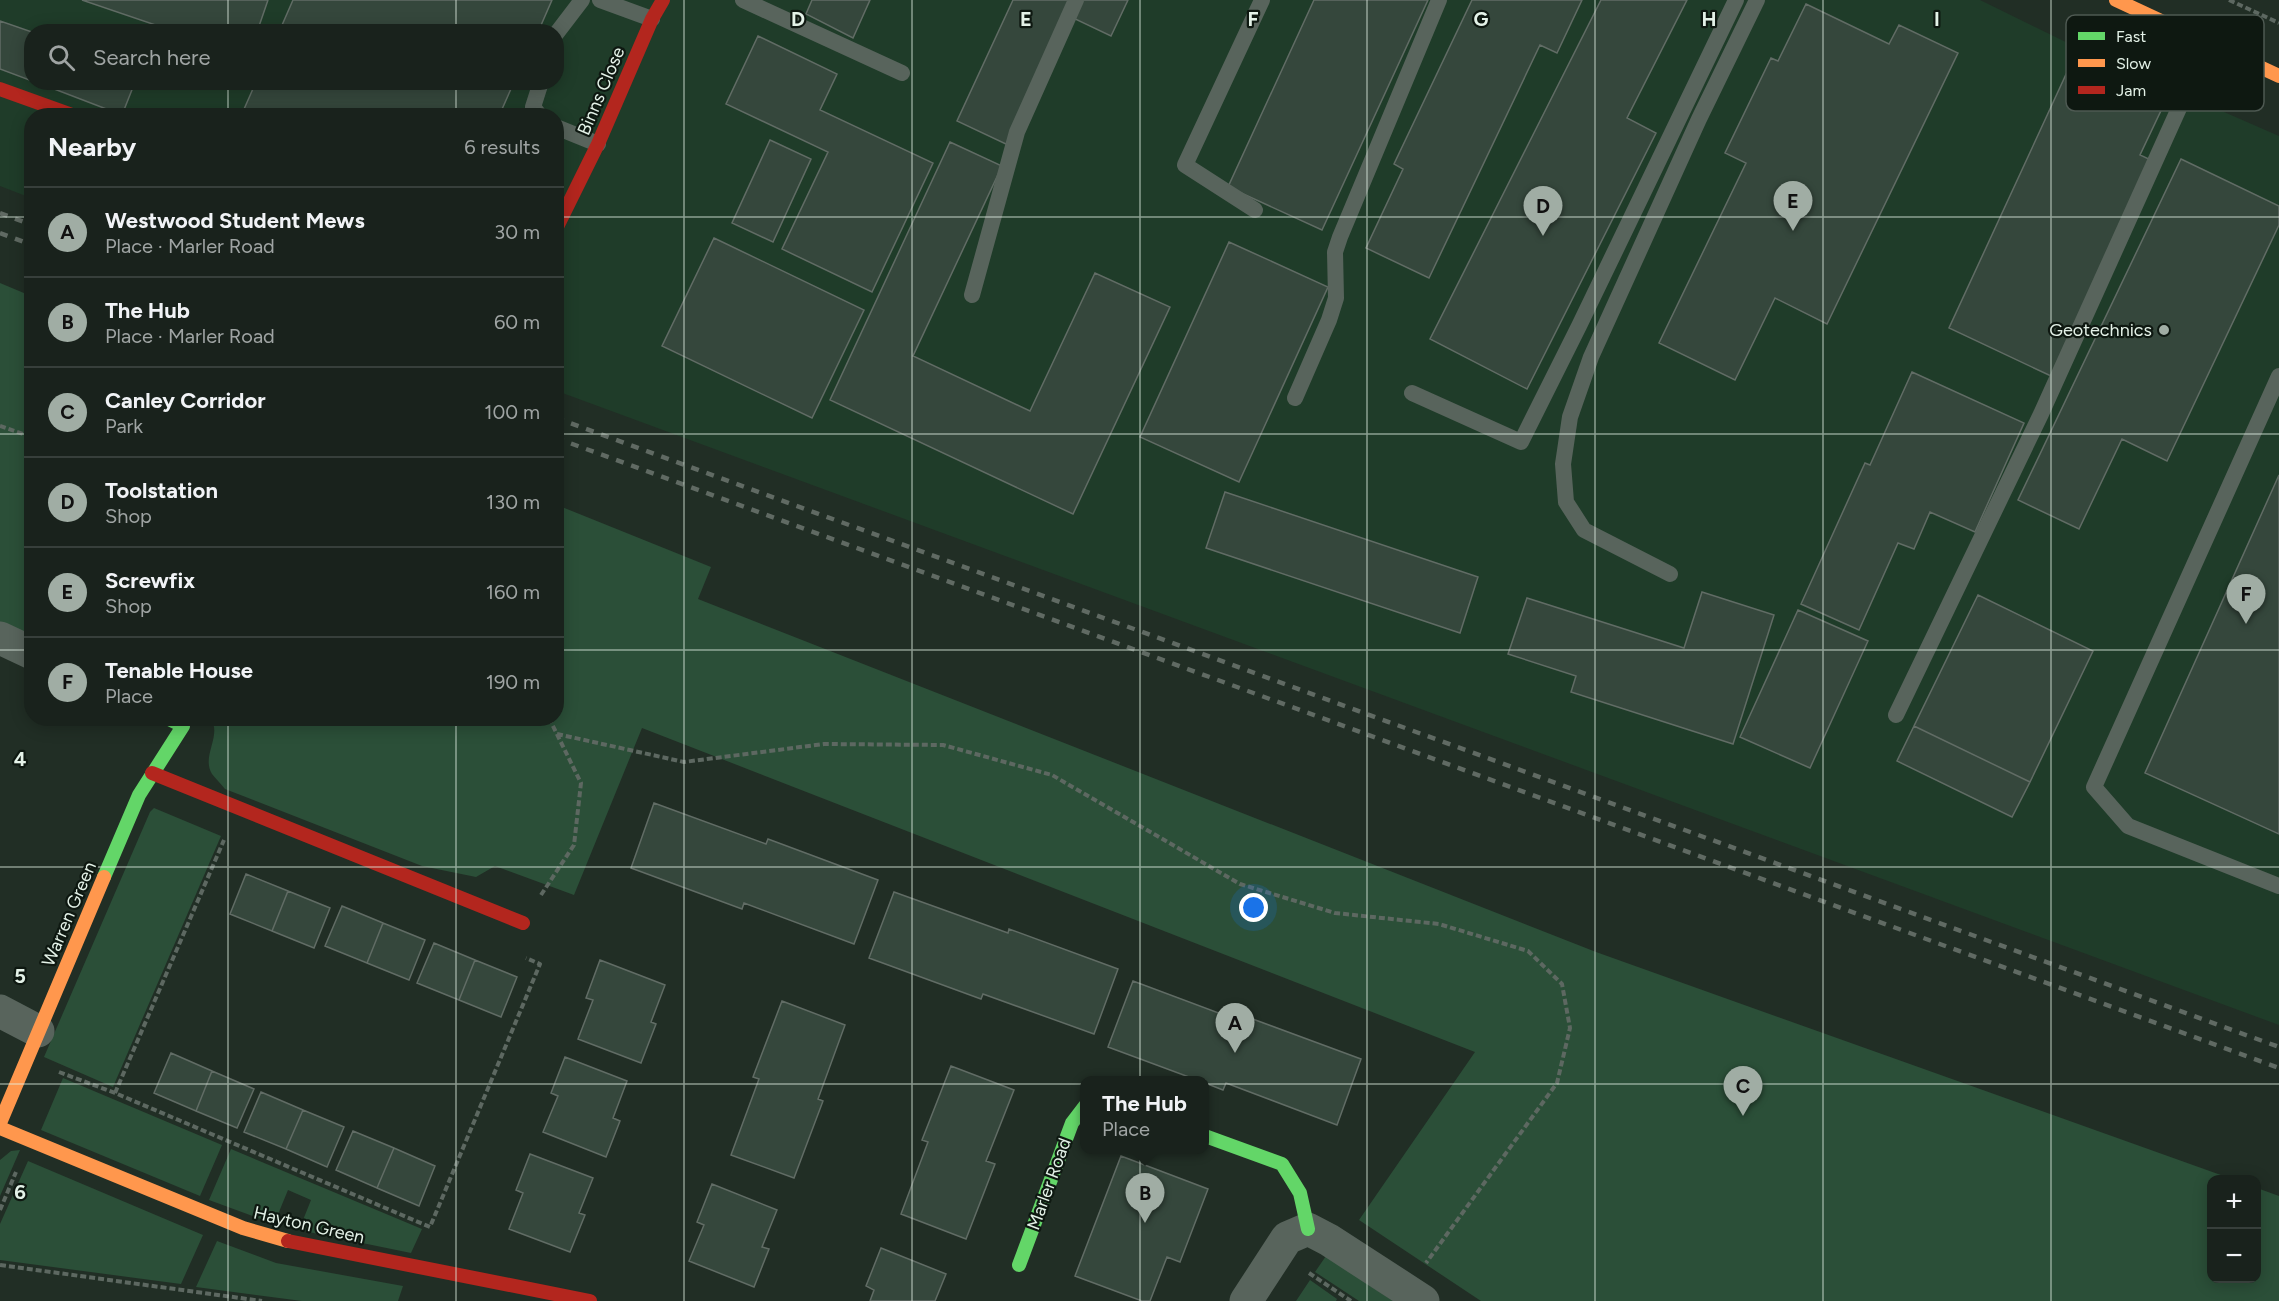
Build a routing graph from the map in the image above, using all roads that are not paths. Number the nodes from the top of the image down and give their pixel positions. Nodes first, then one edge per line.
1 (582, 0) edge
2 (600, 0) edge
3 (663, 0) edge
4 (743, 0) edge
5 (1076, 0) edge
6 (1262, 0) edge
7 (1439, 0) edge
8 (1736, 0) edge
9 (1757, 0) edge
10 (2116, 0) edge
11 (2147, 15) edge
12 (652, 19) junction
13 (564, 24) edge
14 (2264, 69) edge
15 (902, 73) dead end
16 (2279, 76) edge
17 (0, 89) edge
18 (539, 90) edge
19 (53, 108) edge
20 (535, 108) edge
21 (2178, 111) edge
22 (564, 130) edge
23 (598, 144) junction
24 (1255, 210) dead end
25 (564, 214) edge
26 (972, 295) dead end
27 (2279, 376) edge
28 (1412, 393) dead end
29 (1295, 398) dead end
30 (1670, 574) dead end
31 (0, 638) edge
32 (24, 649) edge
33 (1896, 715) dead end
34 (183, 726) edge
35 (152, 773) junction
36 (2279, 886) edge
37 (523, 923) road end
38 (0, 1011) edge
39 (38, 1031) junction
40 (1080, 1113) edge
41 (0, 1123) edge
42 (0, 1128) edge
43 (1209, 1137) edge
44 (1308, 1229) junction
45 (1019, 1265) dead end
46 (1415, 1295) edge
47 (590, 1301) edge
48 (1246, 1301) edge

1 - 13 lane
2 - 12 lane
3 - 12 street, Binns Close
4 - 15 lane
5 - 26 lane
6 - 24 lane
7 - 29 lane
8 - 28 lane
9 - 30 lane
10 - 11 street
12 - 23 street, Binns Close
14 - 16 street
17 - 19 street
18 - 20 lane
21 - 33 lane
22 - 23 lane
23 - 25 street, Binns Close
27 - 36 lane
31 - 32 street
34 - 35 street, Warren Green
35 - 37 street
35 - 39 street, Warren Green
38 - 39 street
39 - 41 street, Warren Green
40 - 45 street, Marler Road
42 - 47 street, Hayton Green
43 - 44 street
44 - 46 street
44 - 48 street

